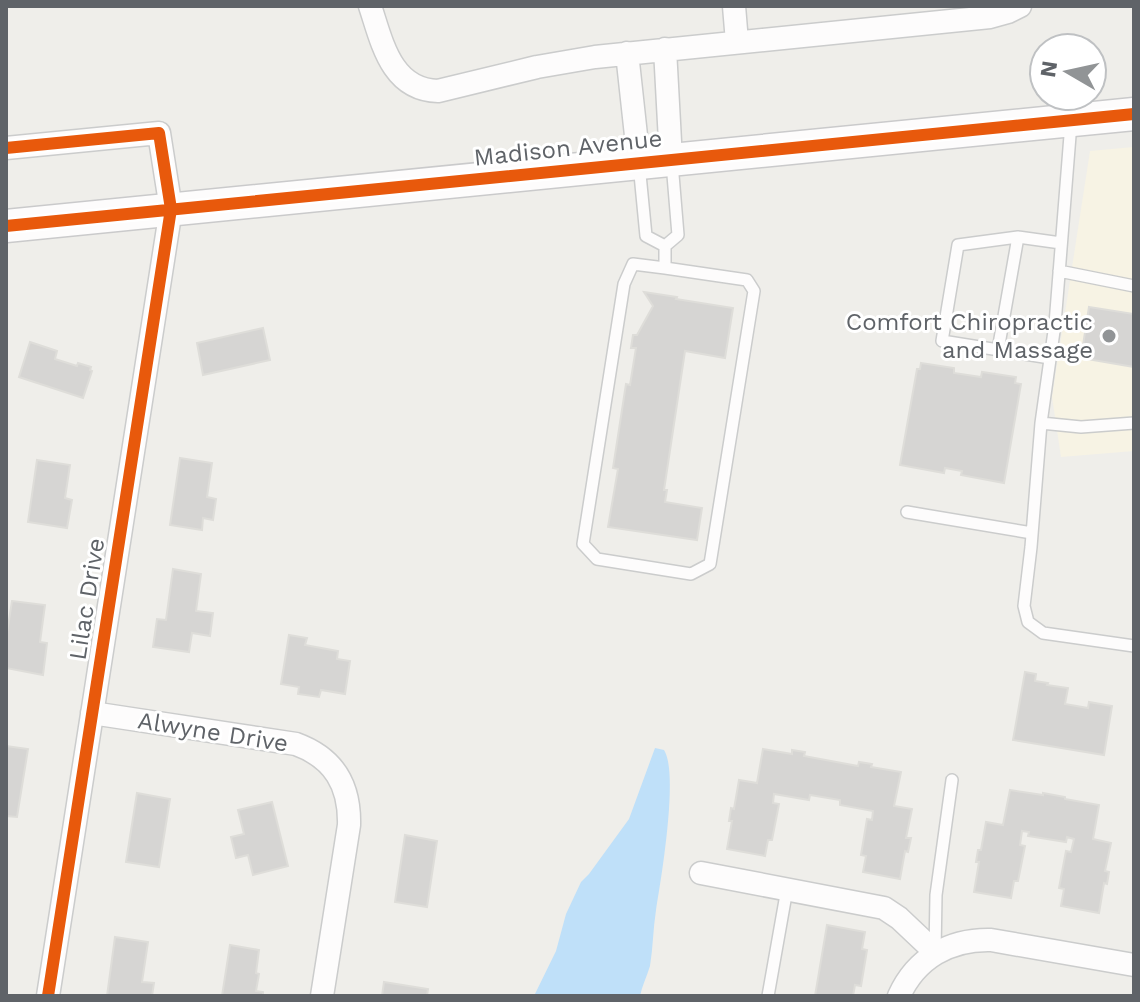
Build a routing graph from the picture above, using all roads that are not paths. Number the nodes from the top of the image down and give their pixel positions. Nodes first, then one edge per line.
1 (370, 6) edge
2 (734, 6) edge
3 (1020, 6) edge
4 (737, 42) junction
5 (665, 49) junction
6 (627, 53) junction
7 (1134, 114) edge
8 (1071, 121) junction
9 (6, 148) edge
10 (671, 160) junction
11 (639, 163) junction
12 (171, 209) junction
13 (6, 226) edge
14 (1018, 237) junction
15 (1061, 243) junction
16 (665, 246) junction
17 (665, 268) junction
18 (1059, 271) junction
19 (1134, 286) edge
20 (998, 350) junction
21 (1050, 358) junction
22 (1041, 423) junction
23 (1134, 423) edge
24 (907, 512) dead end
25 (1032, 533) junction
26 (1134, 646) edge
27 (92, 713) junction
28 (952, 780) dead end
29 (701, 873) dead end
30 (787, 889) junction
31 (933, 954) junction
32 (1134, 965) edge
33 (48, 996) edge
34 (322, 996) edge
35 (768, 996) edge
36 (899, 996) edge

1 - 6 street
2 - 4 street
3 - 4 street
4 - 5 street
5 - 6 street
5 - 10 street, Madison Avenue
6 - 11 street, Madison Avenue
7 - 8 main road, Madison Avenue
8 - 10 main road, Madison Avenue
8 - 15 lane
9 - 12 street, Lilac Drive
10 - 11 main road, Madison Avenue
10 - 16 lane
11 - 12 main road, Madison Avenue
11 - 16 lane
12 - 13 main road, Madison Avenue
12 - 27 street, Lilac Drive
14 - 15 lane
14 - 20 lane
14 - 20 lane
15 - 18 lane
16 - 17 lane
17 - 17 lane
18 - 19 lane
18 - 21 lane
20 - 21 lane
21 - 22 lane
22 - 23 lane
22 - 25 lane
24 - 25 lane
25 - 26 lane
27 - 33 street, Lilac Drive
27 - 34 street, Alwyne Drive
28 - 31 lane
29 - 30 street
30 - 31 street
30 - 35 lane
31 - 32 street
31 - 36 street

